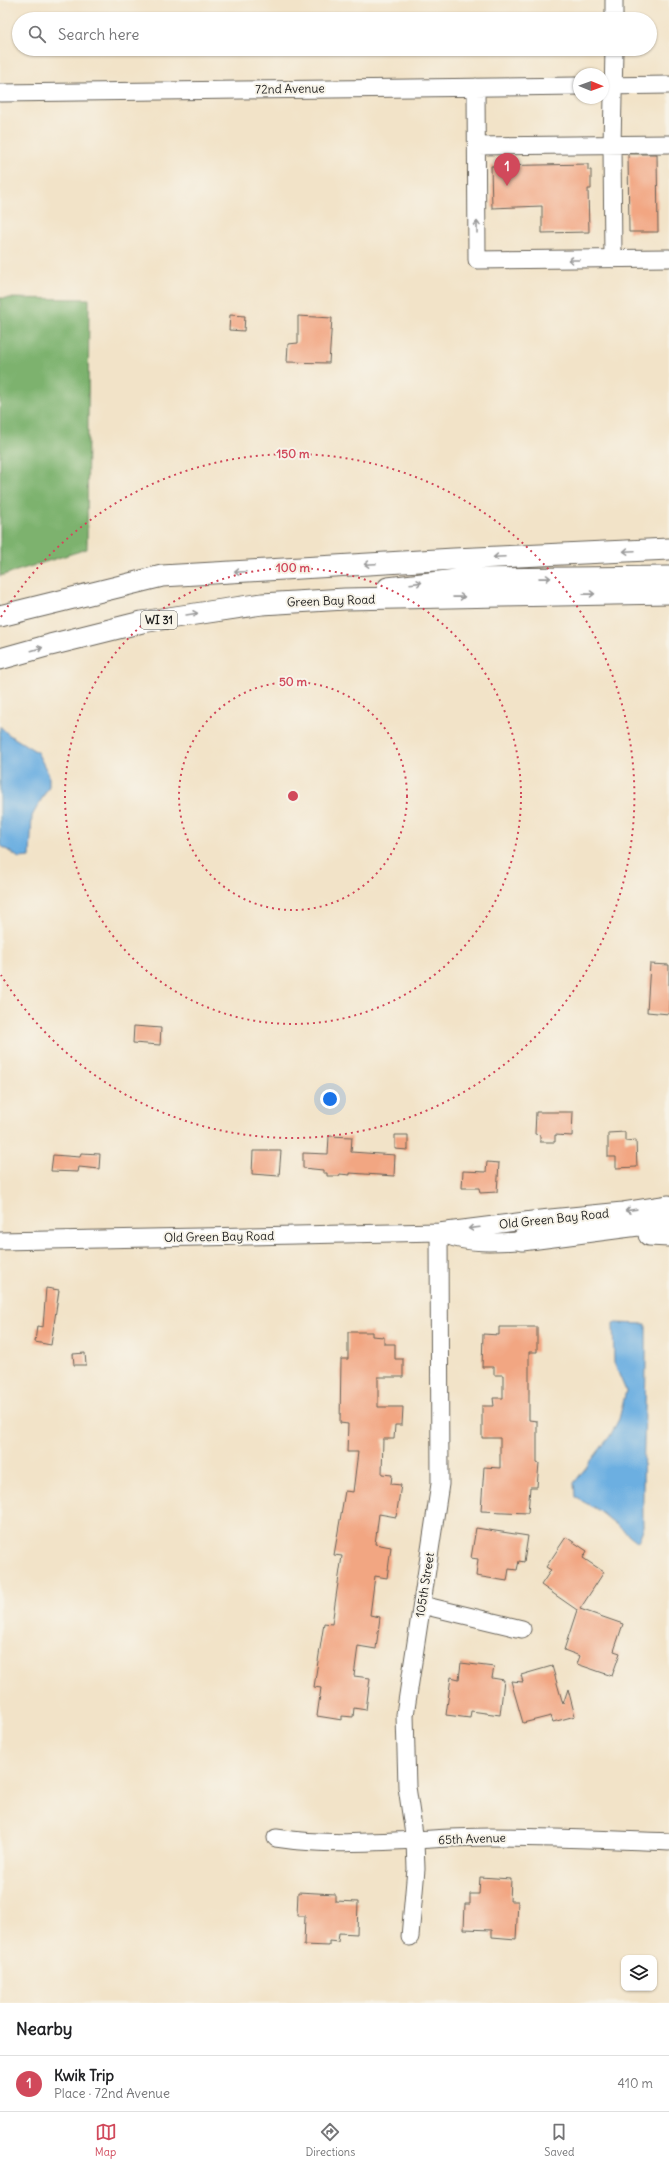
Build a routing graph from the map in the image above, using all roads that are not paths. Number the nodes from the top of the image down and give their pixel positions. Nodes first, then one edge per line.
1 (614, 0) edge
2 (614, 12) edge
3 (613, 56) edge
4 (609, 80) edge
5 (669, 84) edge
6 (573, 86) edge
7 (609, 86) edge
8 (476, 87) junction
9 (0, 93) edge
10 (609, 101) edge
11 (669, 144) edge
12 (612, 145) junction
13 (478, 146) junction
14 (669, 258) edge
15 (613, 259) junction
16 (669, 549) edge
17 (669, 576) edge
18 (669, 593) edge
19 (612, 594) junction
20 (322, 600) junction
21 (669, 604) edge
22 (0, 616) edge
23 (0, 660) edge
24 (669, 1204) edge
25 (669, 1220) edge
26 (439, 1232) junction
27 (662, 1235) edge
28 (522, 1240) junction
29 (0, 1241) edge
30 (422, 1605) junction
31 (522, 1630) dead end
32 (276, 1838) dead end
33 (415, 1841) junction
34 (669, 1842) edge
35 (410, 1937) dead end

1 - 2 street
3 - 4 street
5 - 7 street
6 - 8 street, 72nd Avenue
8 - 9 street, 72nd Avenue
8 - 13 street
10 - 12 street
11 - 12 street
12 - 13 street
12 - 15 street
15 -> 13 street
14 - 15 street
16 -> 22 main road
20 -> 17 main road
18 - 19 main road, Green Bay Road / WI 31
20 -> 19 main road, Green Bay Road / WI 31
19 - 21 main road
23 -> 20 main road, Green Bay Road / WI 31
24 -> 26 street, Old Green Bay Road
25 - 28 main road
26 - 28 street, Old Green Bay Road
26 - 29 street, Old Green Bay Road
26 - 30 street, 105th Street
27 - 28 street, Old Green Bay Road
30 - 31 street
30 - 33 street, 105th Street
32 - 33 street, 65th Avenue
33 - 34 street, 65th Avenue
33 - 35 street, 105th Street

